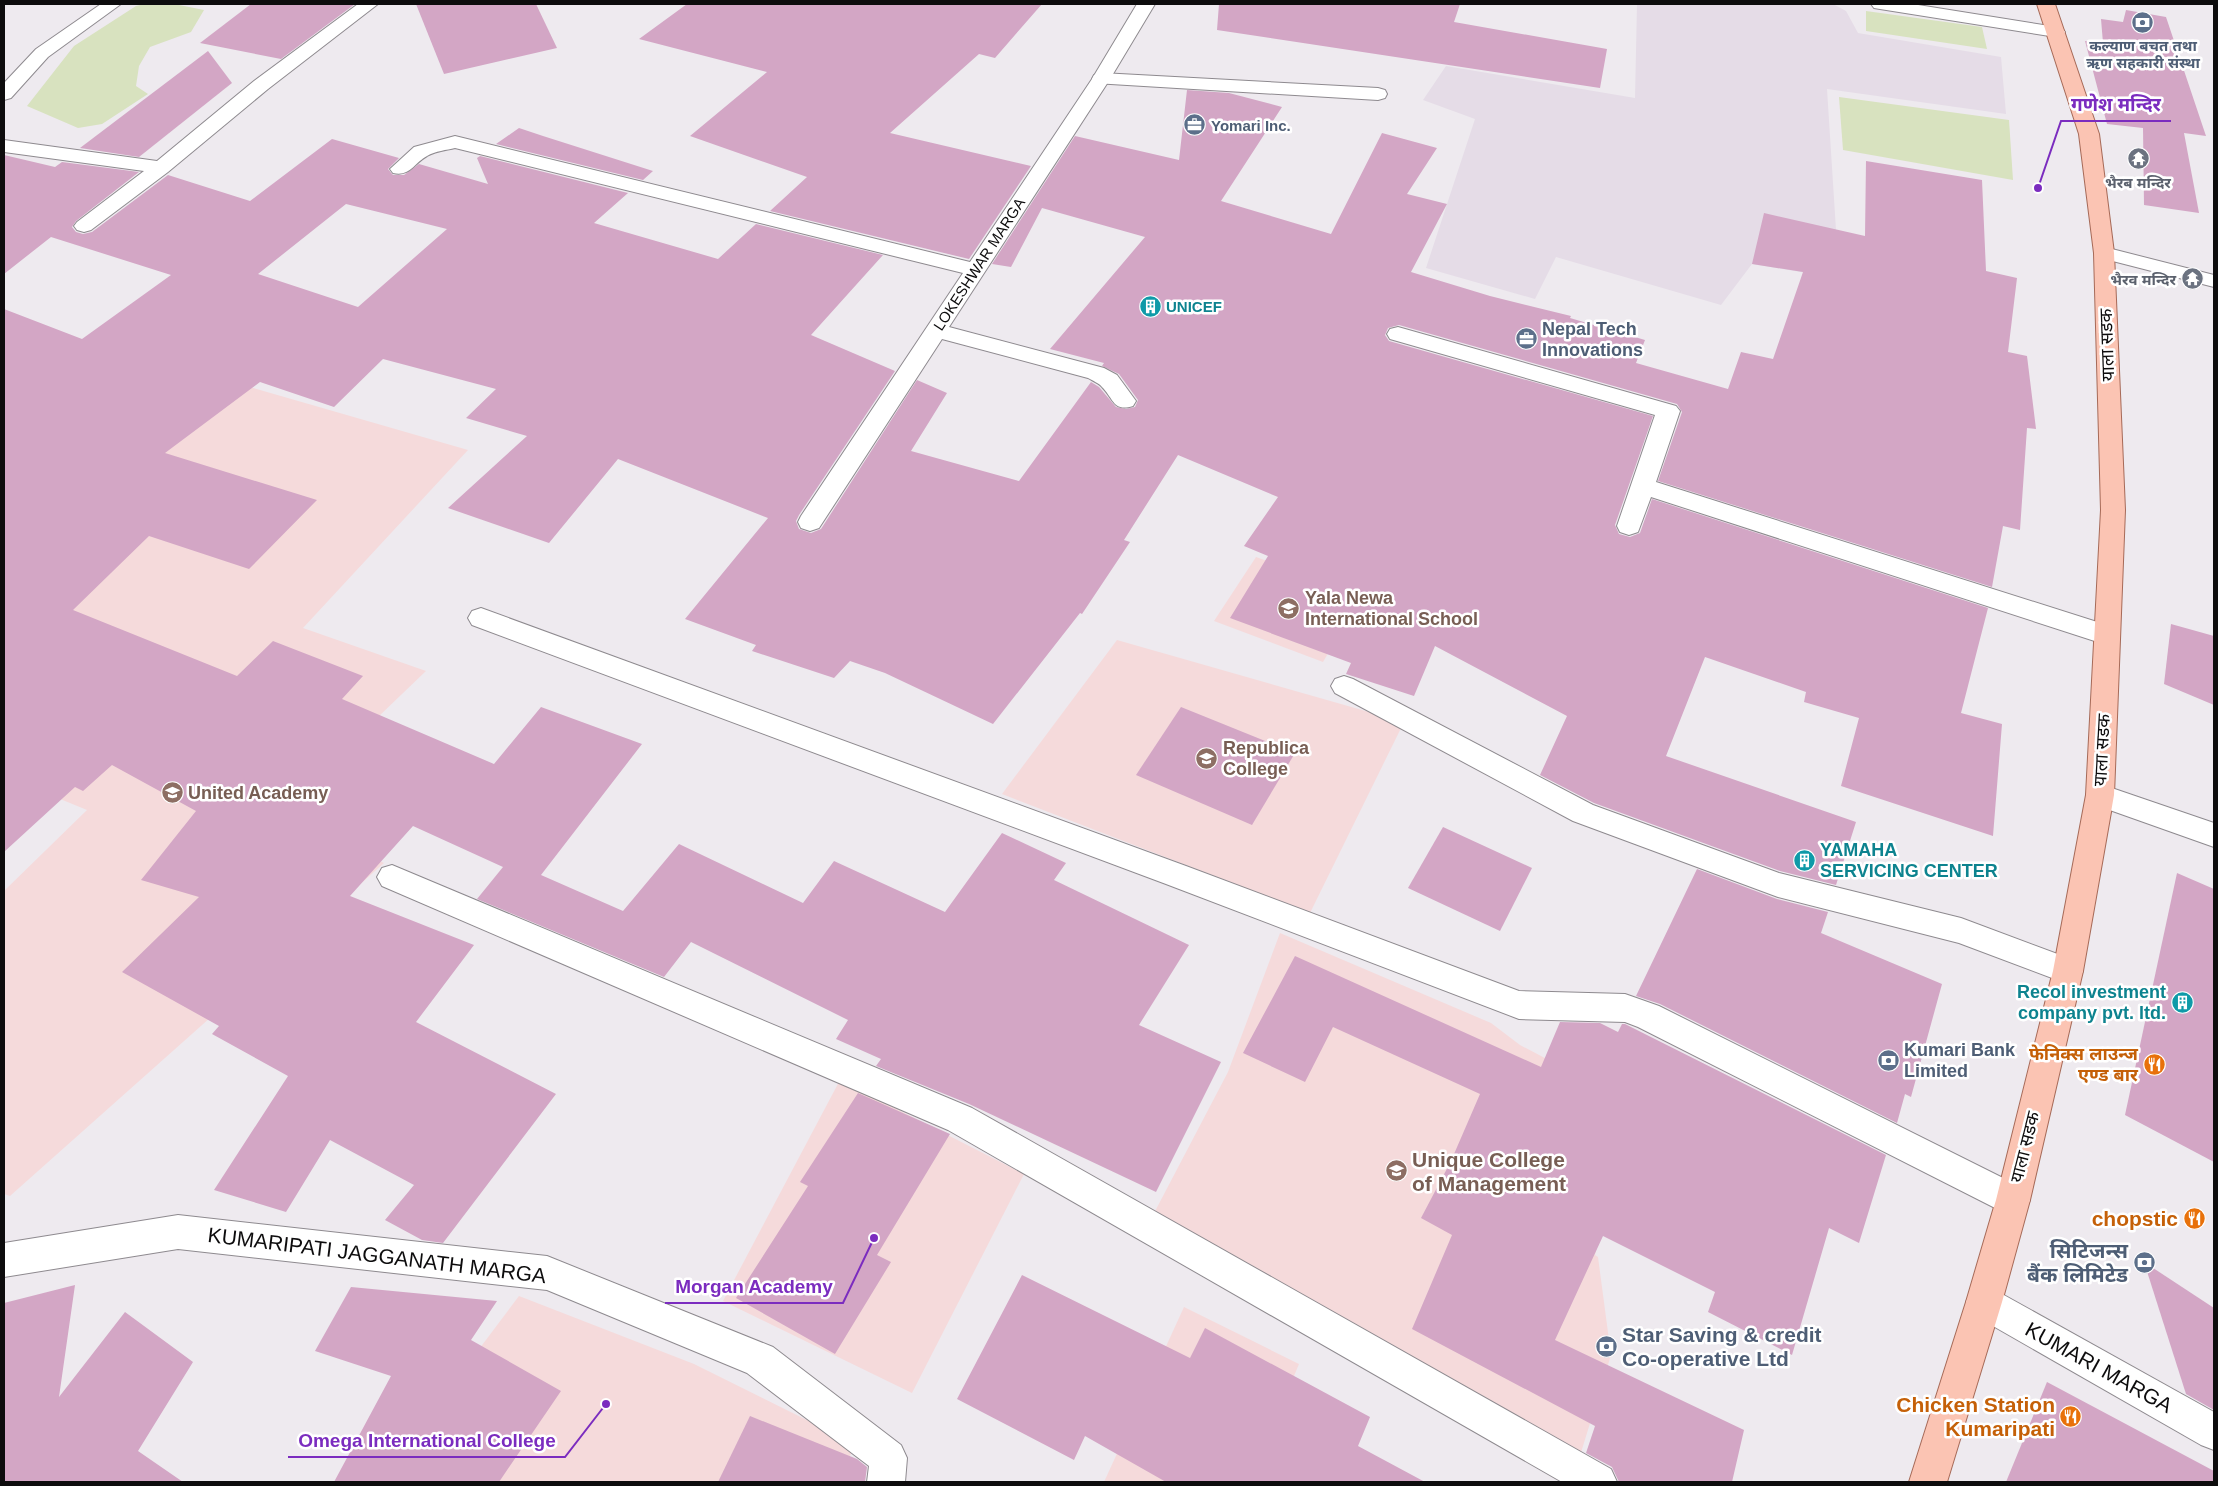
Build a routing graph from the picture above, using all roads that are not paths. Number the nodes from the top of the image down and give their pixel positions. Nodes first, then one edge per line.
1 (112, 4) edge
2 (369, 4) edge
3 (1146, 4) edge
4 (1880, 4) edge
5 (2046, 4) edge
6 (2056, 32) junction
7 (1101, 78) junction
8 (4, 94) edge
9 (1378, 94) dead end
10 (4, 146) edge
11 (161, 168) junction
12 (400, 168) dead end
13 (84, 226) dead end
14 (2104, 253) junction
15 (974, 270) junction
16 (2214, 281) edge
17 (936, 330) junction
18 (1398, 334) dead end
19 (1125, 401) dead end
20 (1643, 486) junction
21 (810, 522) dead end
22 (1629, 526) dead end
23 (481, 618) dead end
24 (2107, 635) junction
25 (1344, 686) dead end
26 (2100, 796) junction
27 (2214, 835) edge
28 (392, 877) dead end
29 (2068, 971) junction
30 (2012, 1200) junction
31 (4, 1260) edge
32 (1984, 1302) junction
33 (2214, 1432) edge
34 (886, 1482) edge
35 (1598, 1482) edge
36 (1928, 1482) edge

1 - 8 street
2 - 11 street
3 - 7 street, LOKESHWAR MARGA
4 - 6 street
5 - 6 main road, याला सडक
6 - 14 main road, याला सडक
7 - 9 street
7 - 15 street, LOKESHWAR MARGA
10 - 11 street
11 - 13 street
12 - 15 street
14 - 16 street
14 - 24 main road, याला सडक
15 - 17 street, LOKESHWAR MARGA
17 - 19 street
17 - 21 street, LOKESHWAR MARGA
18 - 20 street
20 - 22 street
20 - 24 street
23 - 30 street
24 - 26 main road, याला सडक
25 - 29 street
26 - 27 street
26 - 29 main road, याला सडक
28 - 35 street
29 - 30 main road, याला सडक
30 - 32 main road, याला सडक
31 - 34 street, KUMARIPATI JAGGANATH MARGA
32 - 33 street, KUMARI MARGA
32 - 36 main road, याला सडक

